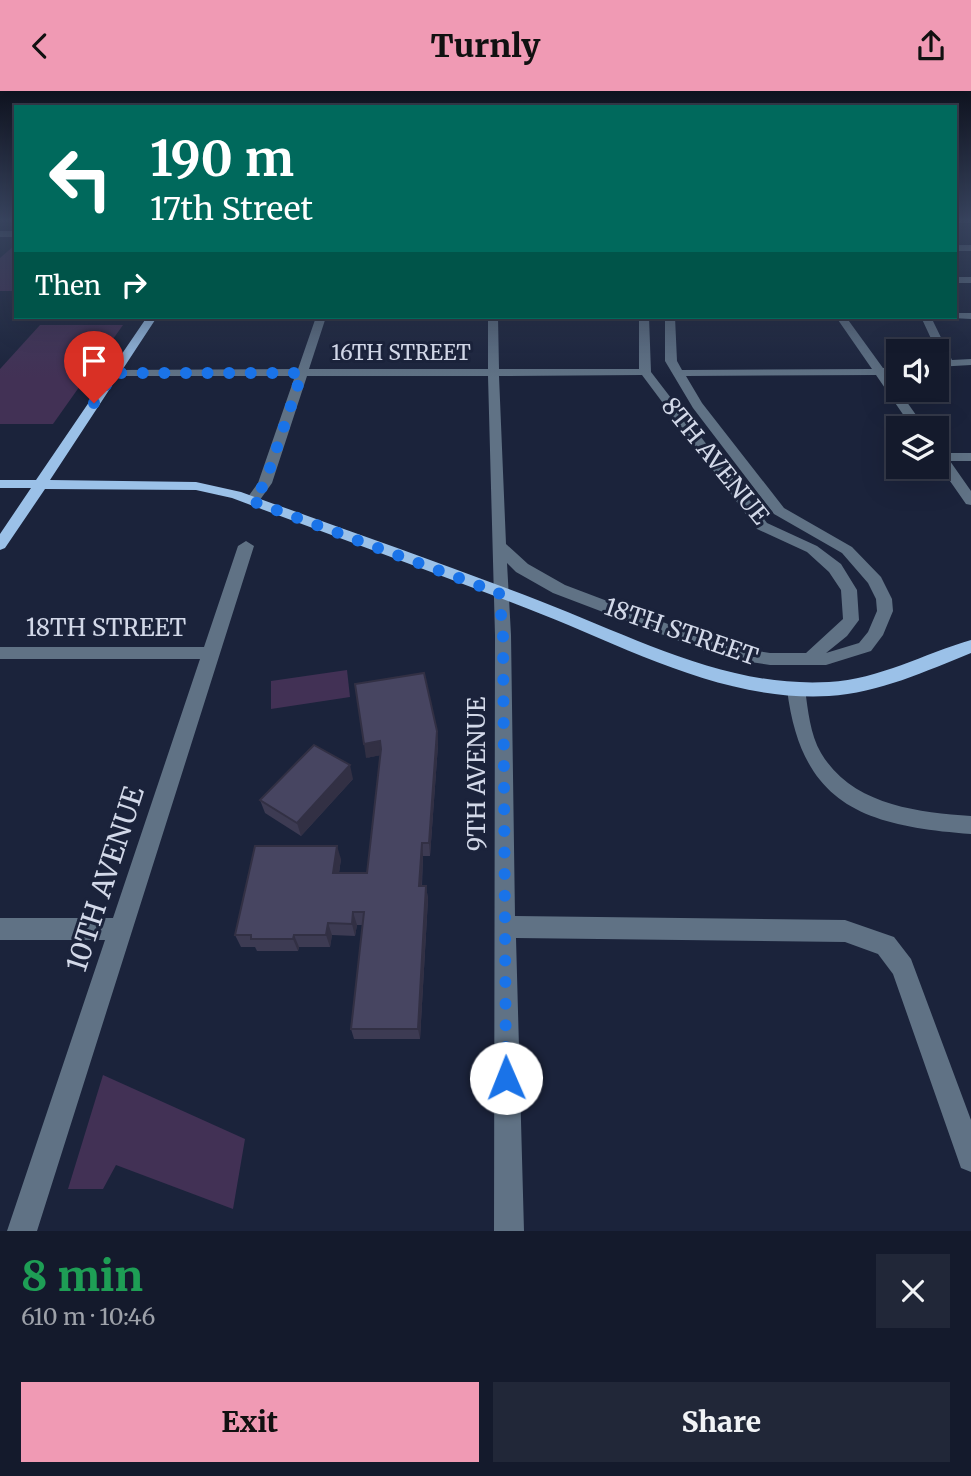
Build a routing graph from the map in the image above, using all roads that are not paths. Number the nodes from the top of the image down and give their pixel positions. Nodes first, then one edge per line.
1 (151, 319) edge
2 (320, 319) edge
3 (493, 319) edge
4 (644, 319) edge
5 (670, 319) edge
6 (842, 319) edge
7 (927, 319) edge
8 (933, 339) edge
9 (971, 362) edge
10 (949, 363) edge
11 (886, 371) edge
12 (493, 372) junction
13 (645, 372) junction
14 (880, 372) junction
15 (114, 373) junction
16 (302, 373) junction
17 (676, 373) junction
18 (911, 416) edge
19 (949, 455) edge
20 (971, 457) edge
21 (949, 470) edge
22 (0, 484) edge
23 (40, 484) junction
24 (252, 501) junction
25 (971, 501) edge
26 (0, 545) edge
27 (498, 545) junction
28 (246, 546) dead end
29 (499, 593) junction
30 (971, 646) edge
31 (0, 653) edge
32 (211, 653) junction
33 (812, 657) junction
34 (796, 689) junction
35 (968, 826) edge
36 (504, 927) junction
37 (0, 929) edge
38 (120, 929) junction
39 (971, 1158) edge
40 (22, 1231) edge
41 (509, 1231) edge

1 - 15 main road
2 - 16 street
3 - 12 street, 9TH AVENUE
4 - 13 street, 8TH AVENUE
5 - 17 street, 8TH AVENUE
6 - 14 street
7 - 8 street
9 - 10 street
11 - 14 street
12 - 13 street, 16TH STREET
12 - 16 street, 16TH STREET
12 - 27 street, 9TH AVENUE
13 - 33 street, 8TH AVENUE
14 - 17 street
14 - 18 street
15 - 16 street, 16TH STREET
15 - 23 main road
16 - 24 street
17 - 33 street, 8TH AVENUE
19 - 20 street
21 - 25 street
22 - 23 main road, 18TH STREET
23 - 24 main road, 18TH STREET
23 - 26 main road
24 - 29 main road, 18TH STREET
27 - 29 street, 9TH AVENUE
27 - 33 street
28 - 32 street, 10TH AVENUE
29 - 34 main road, 18TH STREET
29 - 36 street, 9TH AVENUE
30 - 34 main road, 18TH STREET
31 - 32 street, 18TH STREET
32 - 38 street, 10TH AVENUE
34 - 35 street
36 - 39 street
36 - 41 street, 9TH AVENUE
37 - 38 street
38 - 40 street, 10TH AVENUE

